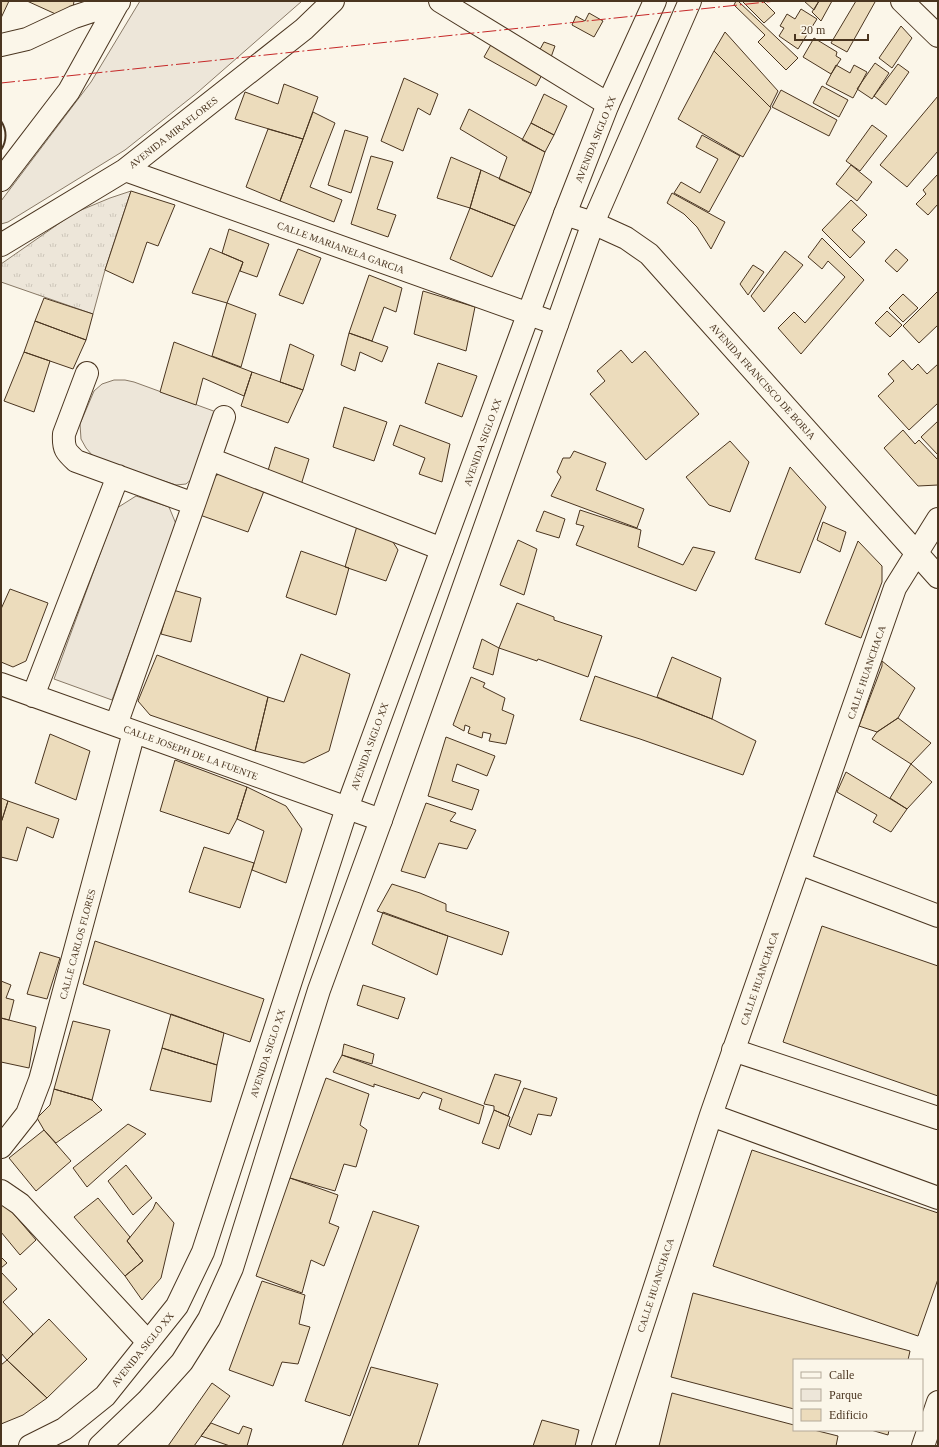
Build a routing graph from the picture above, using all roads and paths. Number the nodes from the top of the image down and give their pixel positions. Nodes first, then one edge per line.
1 (333, 1) edge
2 (440, 1) edge
3 (655, 1) edge
4 (690, 1) edge
5 (902, 1) edge
6 (119, 2) edge
7 (938, 36) edge
8 (1, 45) edge
9 (608, 104) junction
10 (125, 170) junction
11 (1, 180) edge
12 (566, 214) junction
13 (593, 223) junction
14 (1, 245) edge
15 (529, 314) junction
16 (557, 324) junction
17 (87, 373) dead end
18 (224, 417) dead end
19 (210, 460) junction
20 (118, 476) junction
21 (194, 504) junction
22 (938, 519) edge
23 (442, 549) junction
24 (917, 554) junction
25 (938, 577) edge
26 (1, 684) edge
27 (33, 696) junction
28 (125, 728) junction
29 (347, 808) junction
30 (381, 820) junction
31 (799, 863) junction
32 (938, 916) edge
33 (734, 1050) junction
34 (711, 1115) junction
35 (938, 1118) edge
36 (1, 1147) edge
37 (1, 1191) edge
38 (938, 1198) edge
39 (148, 1342) junction
40 (938, 1402) edge
41 (30, 1446) edge
42 (100, 1446) edge
43 (603, 1446) edge
44 (923, 1446) edge

1 - 10 main road, AVENIDA MIRAFLORES
2 - 9 main road
3 - 9 main road, AVENIDA SIGLO XX
4 - 13 main road
5 - 7 main road
6 - 8 main road
6 - 11 main road
9 - 12 main road, AVENIDA SIGLO XX
10 - 14 main road, AVENIDA MIRAFLORES
10 - 15 main road, CALLE MARIANELA GARCIA
12 - 13 main road, AVENIDA FRANCISCO DE BORJA
12 - 15 main road, AVENIDA SIGLO XX
13 - 16 main road
13 - 24 main road, AVENIDA FRANCISCO DE BORJA
15 - 16 main road, CALLE MARIANELA GARCIA
15 - 23 main road, AVENIDA SIGLO XX
16 - 30 main road
17 - 20 main road
18 - 19 main road, CALLE CARLOS FLORES
19 - 21 main road, CALLE CARLOS FLORES
19 - 23 main road
20 - 21 main road
20 - 27 main road
21 - 28 main road, CALLE CARLOS FLORES
22 - 24 main road, CALLE HUANCHACA
23 - 29 main road, AVENIDA SIGLO XX
24 - 25 main road, AVENIDA FRANCISCO DE BORJA
24 - 31 main road, CALLE HUANCHACA
26 - 27 main road, CALLE JOSEPH DE LA FUENTE
27 - 28 main road, CALLE JOSEPH DE LA FUENTE
28 - 29 main road, CALLE JOSEPH DE LA FUENTE
28 - 36 main road, CALLE CARLOS FLORES
29 - 30 main road, CALLE JOSEPH DE LA FUENTE
29 - 39 main road, AVENIDA SIGLO XX
30 - 42 main road
31 - 32 main road
31 - 33 main road, CALLE HUANCHACA
33 - 34 main road, CALLE HUANCHACA
33 - 35 main road
34 - 38 main road
34 - 43 main road, CALLE HUANCHACA
37 - 39 main road
39 - 41 main road, AVENIDA SIGLO XX
40 - 44 main road

